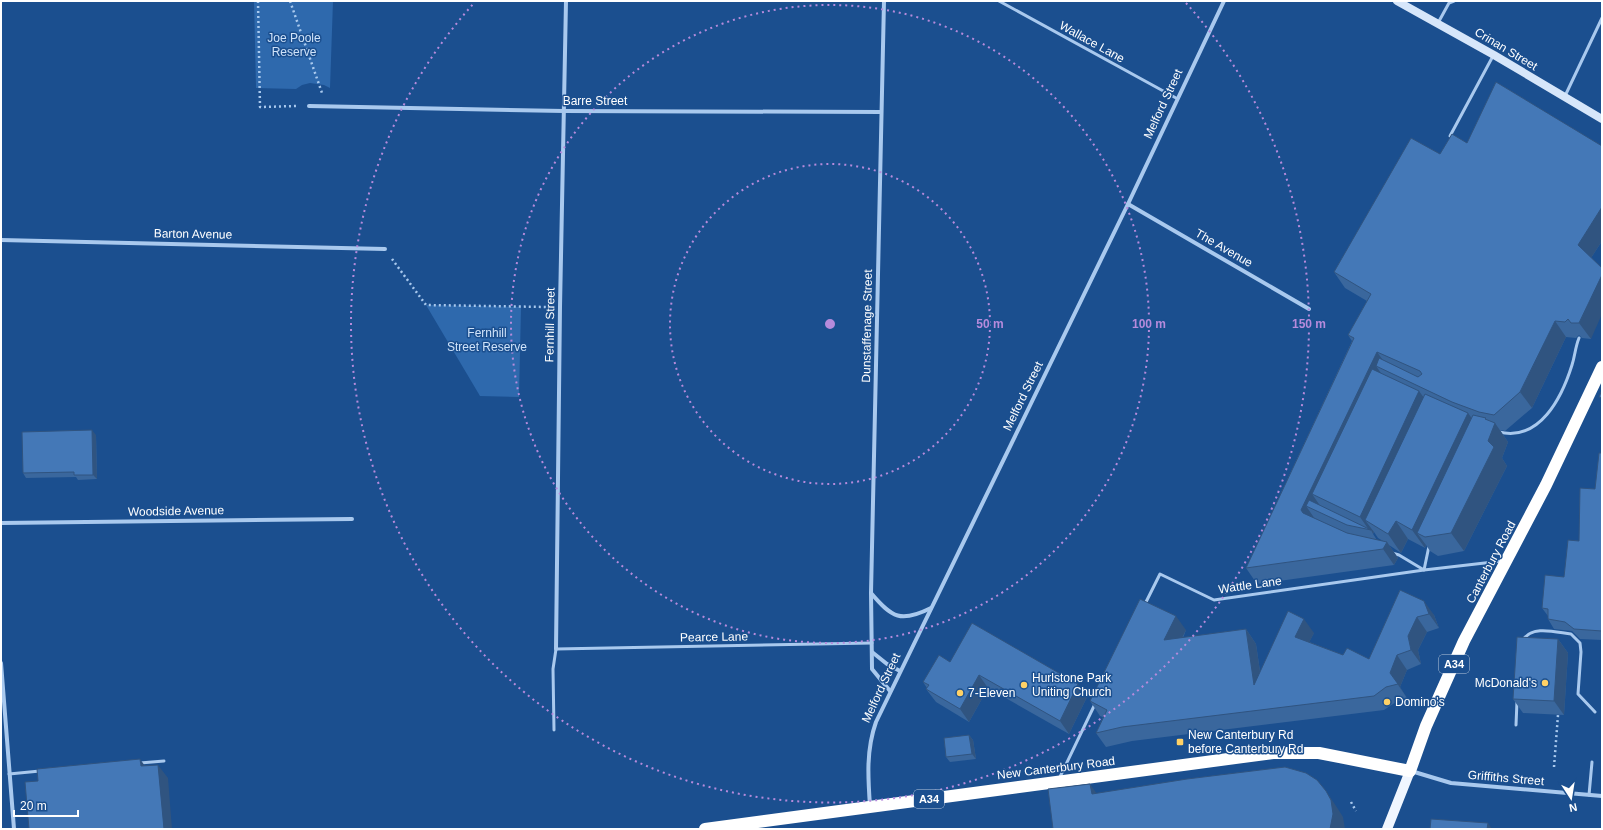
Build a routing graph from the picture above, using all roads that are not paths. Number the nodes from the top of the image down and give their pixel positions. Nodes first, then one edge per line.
1 (566, 1) edge
2 (884, 1) edge
3 (999, 1) edge
4 (1224, 1) edge
5 (1397, 1) edge
6 (1454, 1) edge
7 (1602, 18) edge
8 (1438, 23) junction
9 (1494, 55) junction
10 (1176, 98) junction
11 (1564, 98) junction
12 (309, 106) road end
13 (564, 111) junction
14 (881, 112) junction
15 (1602, 119) edge
16 (1450, 136) edge
17 (1128, 204) junction
18 (1, 240) edge
19 (385, 249) road end
20 (1309, 309) dead end
21 (1579, 338) edge
22 (1602, 367) edge
23 (1493, 431) edge
24 (352, 519) dead end
25 (1, 523) edge
26 (1431, 543) edge
27 (1393, 551) dead end
28 (1386, 552) edge
29 (1399, 555) junction
30 (1508, 560) junction
31 (1424, 570) junction
32 (871, 593) junction
33 (932, 608) junction
34 (1142, 609) edge
35 (872, 643) junction
36 (1520, 645) edge
37 (556, 649) junction
38 (872, 652) junction
39 (1, 663) edge
40 (900, 671) junction
41 (890, 691) junction
42 (1517, 696) edge
43 (1098, 699) edge
44 (1595, 712) dead end
45 (3, 715) edge
46 (1516, 725) dead end
47 (554, 730) dead end
48 (164, 761) dead end
49 (1592, 762) dead end
50 (132, 763) edge
51 (47, 771) edge
52 (1410, 771) junction
53 (9, 774) junction
54 (1058, 782) junction
55 (1589, 795) junction
56 (1602, 796) edge
57 (870, 807) junction
58 (14, 829) edge
59 (705, 829) edge
60 (1387, 829) edge

1 - 13 street, Fernhill Street
2 - 14 street, Dunstaffenage Street
3 - 10 lane, Wallace Lane
4 - 10 street, Melford Street
5 - 8 street, Crinan Street
6 - 8 lane
7 - 11 lane
8 - 9 street, Crinan Street
9 - 11 street, Crinan Street
9 - 16 lane
10 - 17 street, Melford Street
11 - 15 street, Crinan Street
12 - 13 street, Barre Street
13 - 14 street, Barre Street
13 - 37 street, Fernhill Street
14 - 32 street, Dunstaffenage Street
17 - 20 street, The Avenue
17 - 33 street, Melford Street
18 - 19 street, Barton Avenue
21 - 23 lane
22 - 30 highway, Canterbury Road / A34
24 - 25 street, Woodside Avenue
26 - 31 lane
27 - 29 lane
28 - 29 lane
29 - 31 lane
30 - 31 lane, Wattle Lane
30 - 52 highway, Canterbury Road / A34
31 - 34 lane, Wattle Lane
32 - 33 street
32 - 35 street, Dunstaffenage Street
33 - 40 street, Melford Street
35 - 37 lane, Pearce Lane
35 - 38 street, Dunstaffenage Street
36 - 44 lane
37 - 47 lane
38 - 40 street
38 - 41 street, Dunstaffenage Street
39 - 45 street
40 - 41 street, Melford Street
41 - 57 street, Melford Street
42 - 46 lane
43 - 54 lane
45 - 53 street
48 - 50 lane
49 - 55 lane
51 - 53 lane
52 - 54 highway, New Canterbury Road / A34
52 - 55 street, Griffiths Street
52 - 60 main road
53 - 58 street
54 - 57 highway, New Canterbury Road / A34
55 - 56 street, Griffiths Street
57 - 59 highway, New Canterbury Road / A34

